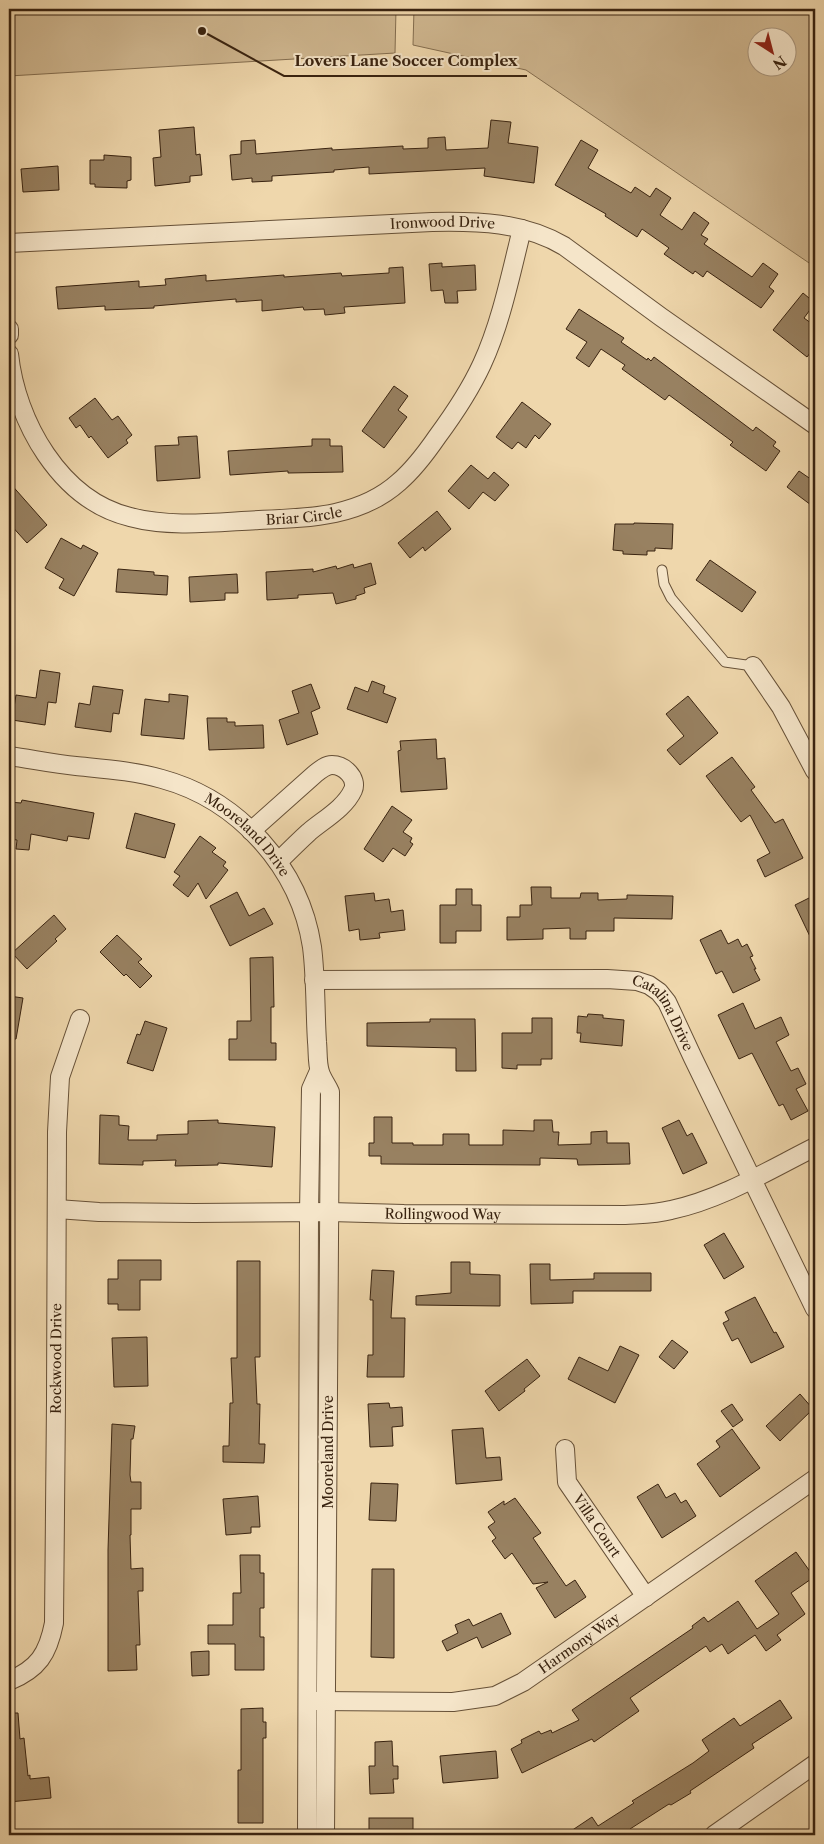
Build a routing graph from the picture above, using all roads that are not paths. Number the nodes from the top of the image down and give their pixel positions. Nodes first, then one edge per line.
1 (522, 229) junction
2 (9, 243) edge
3 (9, 329) edge
4 (9, 335) edge
5 (9, 354) edge
6 (815, 425) edge
7 (662, 570) dead end
8 (753, 666) joint
9 (9, 756) edge
10 (815, 771) edge
11 (251, 831) junction
12 (278, 862) junction
13 (314, 980) junction
14 (80, 1019) dead end
15 (320, 1071) junction
16 (815, 1147) edge
17 (752, 1179) junction
18 (57, 1209) junction
19 (330, 1212) junction
20 (308, 1213) junction
21 (815, 1309) edge
22 (565, 1449) dead end
23 (815, 1479) edge
24 (646, 1596) junction
25 (9, 1681) edge
26 (308, 1700) junction
27 (326, 1701) junction
28 (815, 1764) edge
29 (307, 1835) edge
30 (325, 1835) edge
31 (714, 1835) edge

1 - 2 street, Ironwood Drive
1 - 5 street, Briar Circle
1 - 6 street, Ironwood Drive
3 - 4 street
7 - 8 lane
8 - 10 street
9 - 11 street, Mooreland Drive
11 - 12 street, Mooreland Drive
11 - 12 street
12 - 13 street, Mooreland Drive
13 - 15 street, Mooreland Drive
13 - 17 street, Catalina Drive
14 - 18 street, Rockwood Drive
15 - 19 street, Mooreland Drive
15 - 20 street, Mooreland Drive
16 - 17 street, Rollingwood Way
17 - 19 street, Rollingwood Way
17 - 21 street, Catalina Drive
18 - 20 street, Rollingwood Way
18 - 25 street, Rockwood Drive
19 - 20 street, Rollingwood Way
19 - 27 street, Mooreland Drive
20 - 26 street, Mooreland Drive
22 - 24 street, Villa Court
23 - 24 street, Harmony Way
24 - 27 street, Harmony Way
26 - 27 street, Harmony Way
26 - 29 street, Mooreland Drive
27 - 30 street, Mooreland Drive
28 - 31 street

